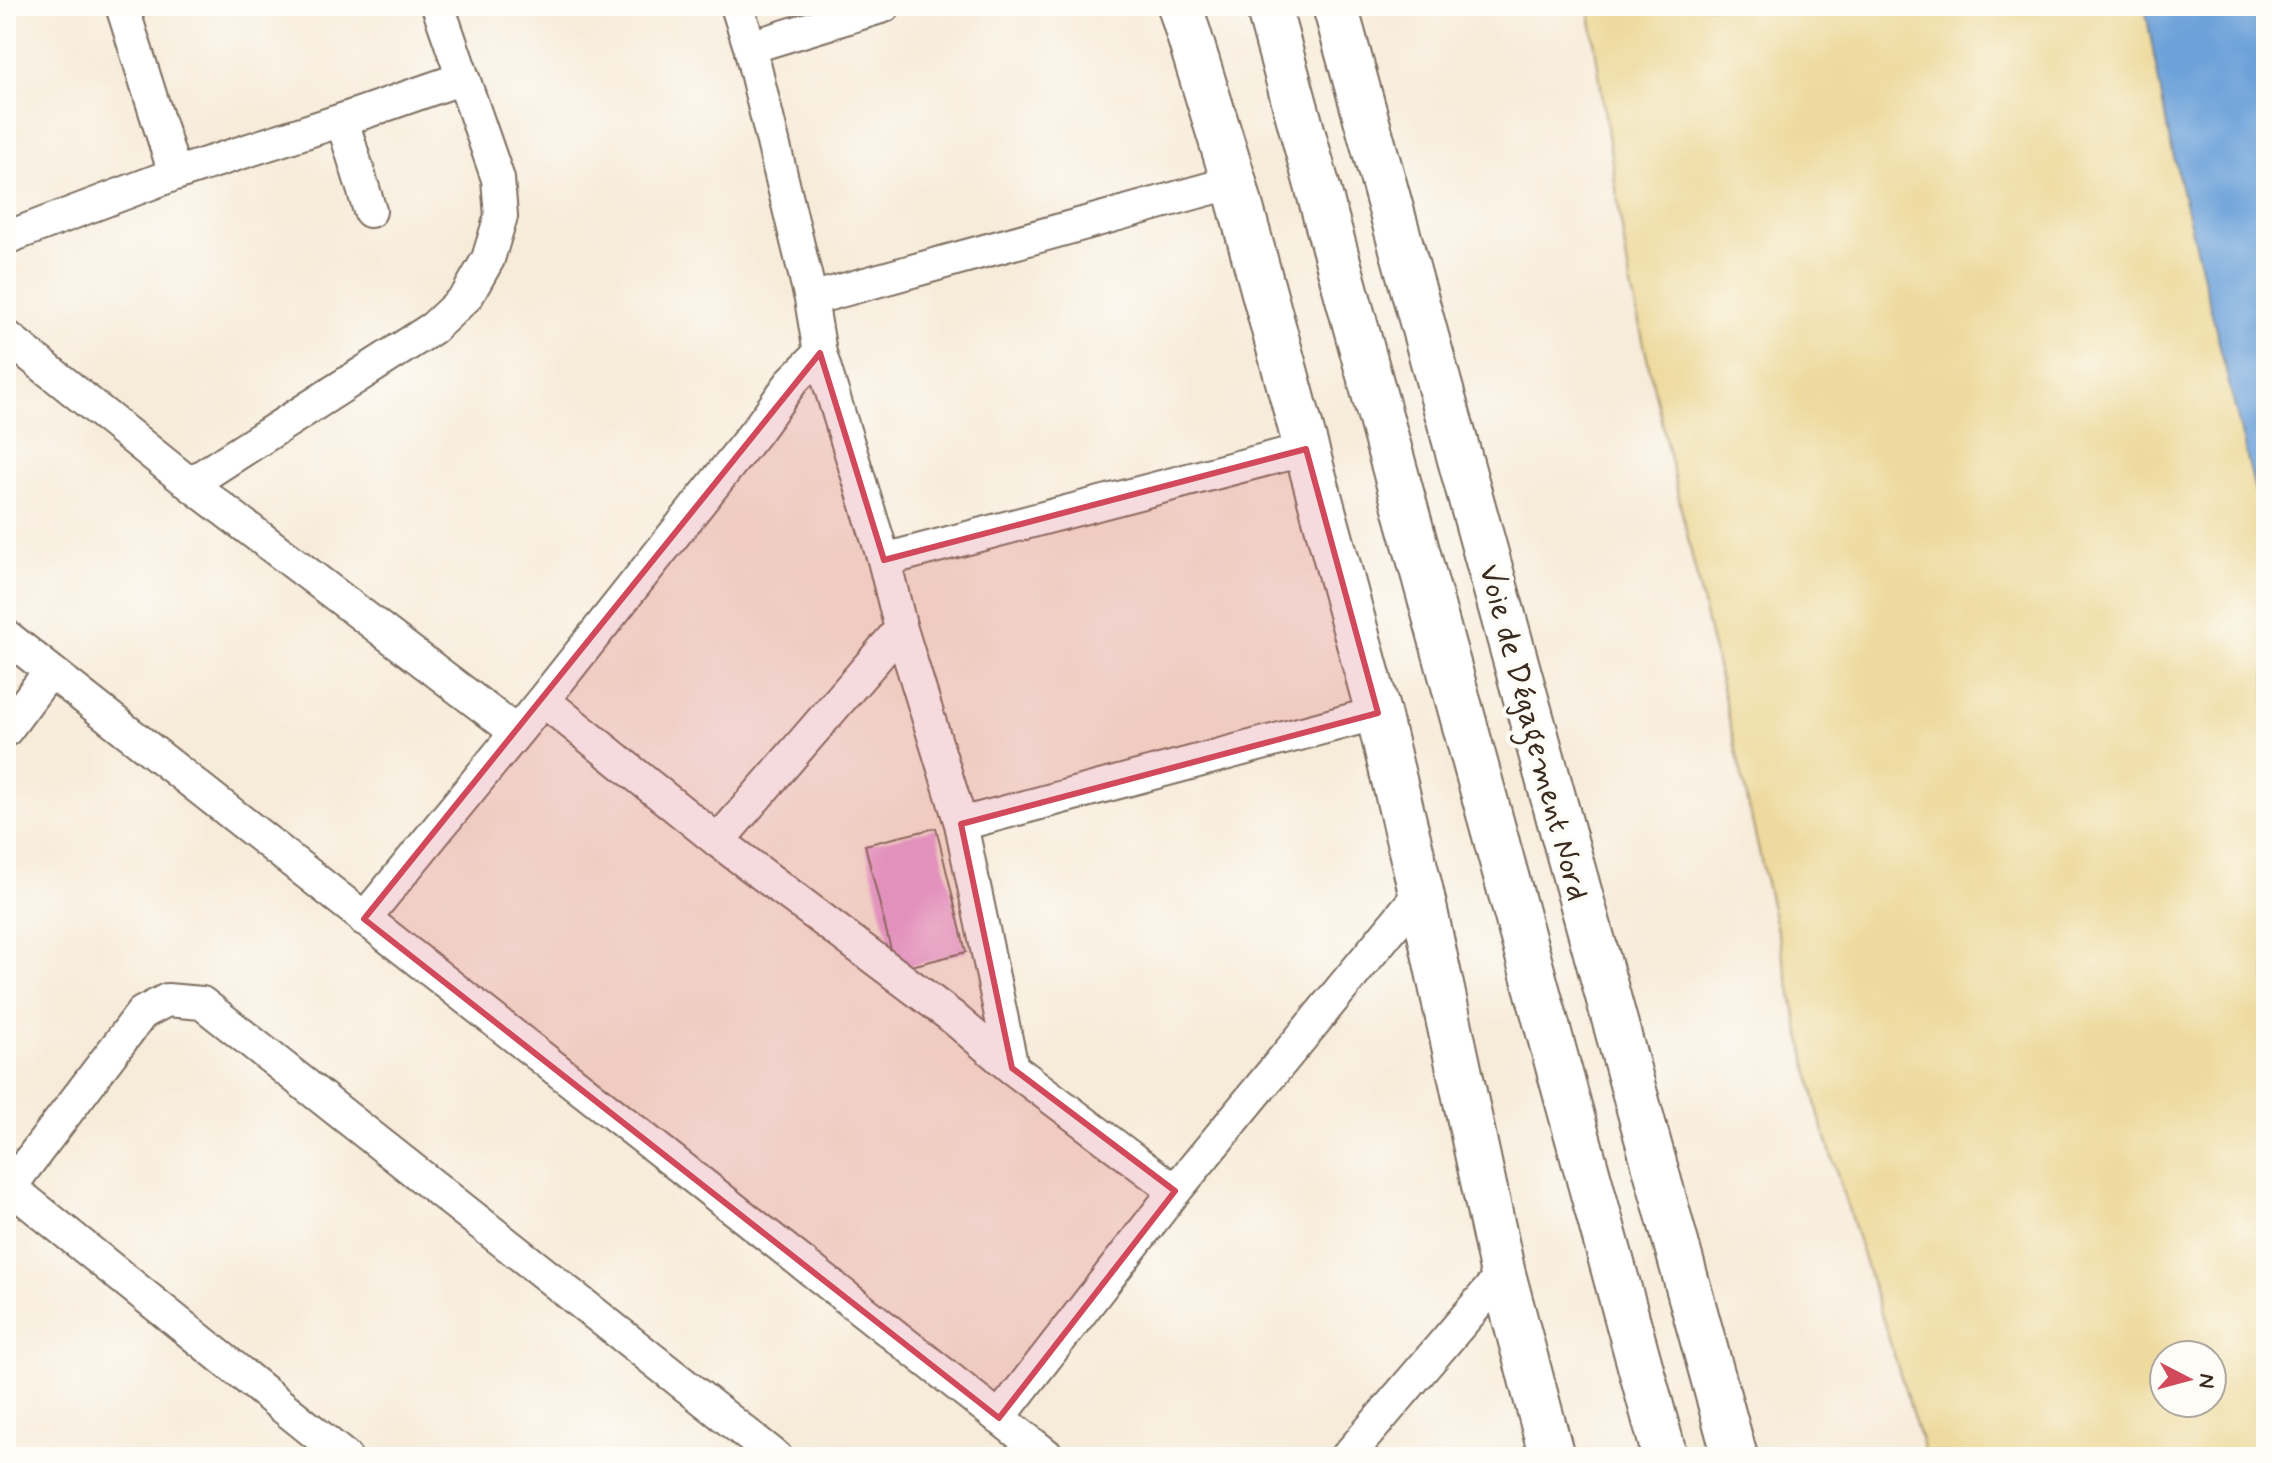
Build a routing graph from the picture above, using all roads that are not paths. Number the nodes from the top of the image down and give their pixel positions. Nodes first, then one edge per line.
1 (122, 6) edge
2 (438, 6) edge
3 (737, 6) edge
4 (884, 6) edge
5 (1180, 6) edge
6 (1268, 6) edge
7 (1335, 6) edge
8 (750, 47) junction
9 (463, 78) junction
10 (342, 120) junction
11 (175, 174) junction
12 (1234, 182) junction
13 (370, 211) dead end
14 (6, 238) edge
15 (811, 299) junction
16 (6, 336) edge
17 (820, 353) junction
18 (1306, 449) junction
19 (190, 484) junction
20 (884, 560) junction
21 (901, 629) junction
22 (6, 636) edge
23 (50, 671) junction
24 (543, 700) junction
25 (1378, 713) junction
26 (6, 730) edge
27 (516, 732) junction
28 (961, 824) junction
29 (718, 841) junction
30 (1421, 892) junction
31 (364, 919) junction
32 (1012, 1068) junction
33 (7, 1188) edge
34 (1175, 1191) junction
35 (1503, 1274) junction
36 (999, 1418) junction
37 (345, 1457) edge
38 (776, 1457) edge
39 (1049, 1457) edge
40 (1347, 1457) edge
41 (1552, 1457) edge
42 (1665, 1457) edge
43 (1735, 1457) edge

1 - 11 street
2 - 9 street
3 - 8 street
4 - 8 street
5 - 12 main road
6 - 42 main road, Voie de Dégagement Nord
7 - 43 main road, Voie de Dégagement Nord
8 - 15 street
9 - 10 street
9 - 19 street
10 - 11 street
10 - 13 street
11 - 14 street
12 - 15 street
12 - 18 main road
15 - 17 street
16 - 19 street
17 - 20 street
17 - 24 street
18 - 20 street
18 - 25 main road
19 - 27 street
20 - 21 street
21 - 28 street
21 - 29 street
22 - 23 street
23 - 26 street
23 - 31 street
24 - 27 street
24 - 29 street
25 - 28 street
25 - 30 main road
27 - 31 street
28 - 32 street
29 - 32 street
30 - 34 street
30 - 35 main road
31 - 36 street
32 - 34 street
33 - 37 street
33 - 38 street
34 - 36 street
35 - 40 street
35 - 41 main road
36 - 39 street

